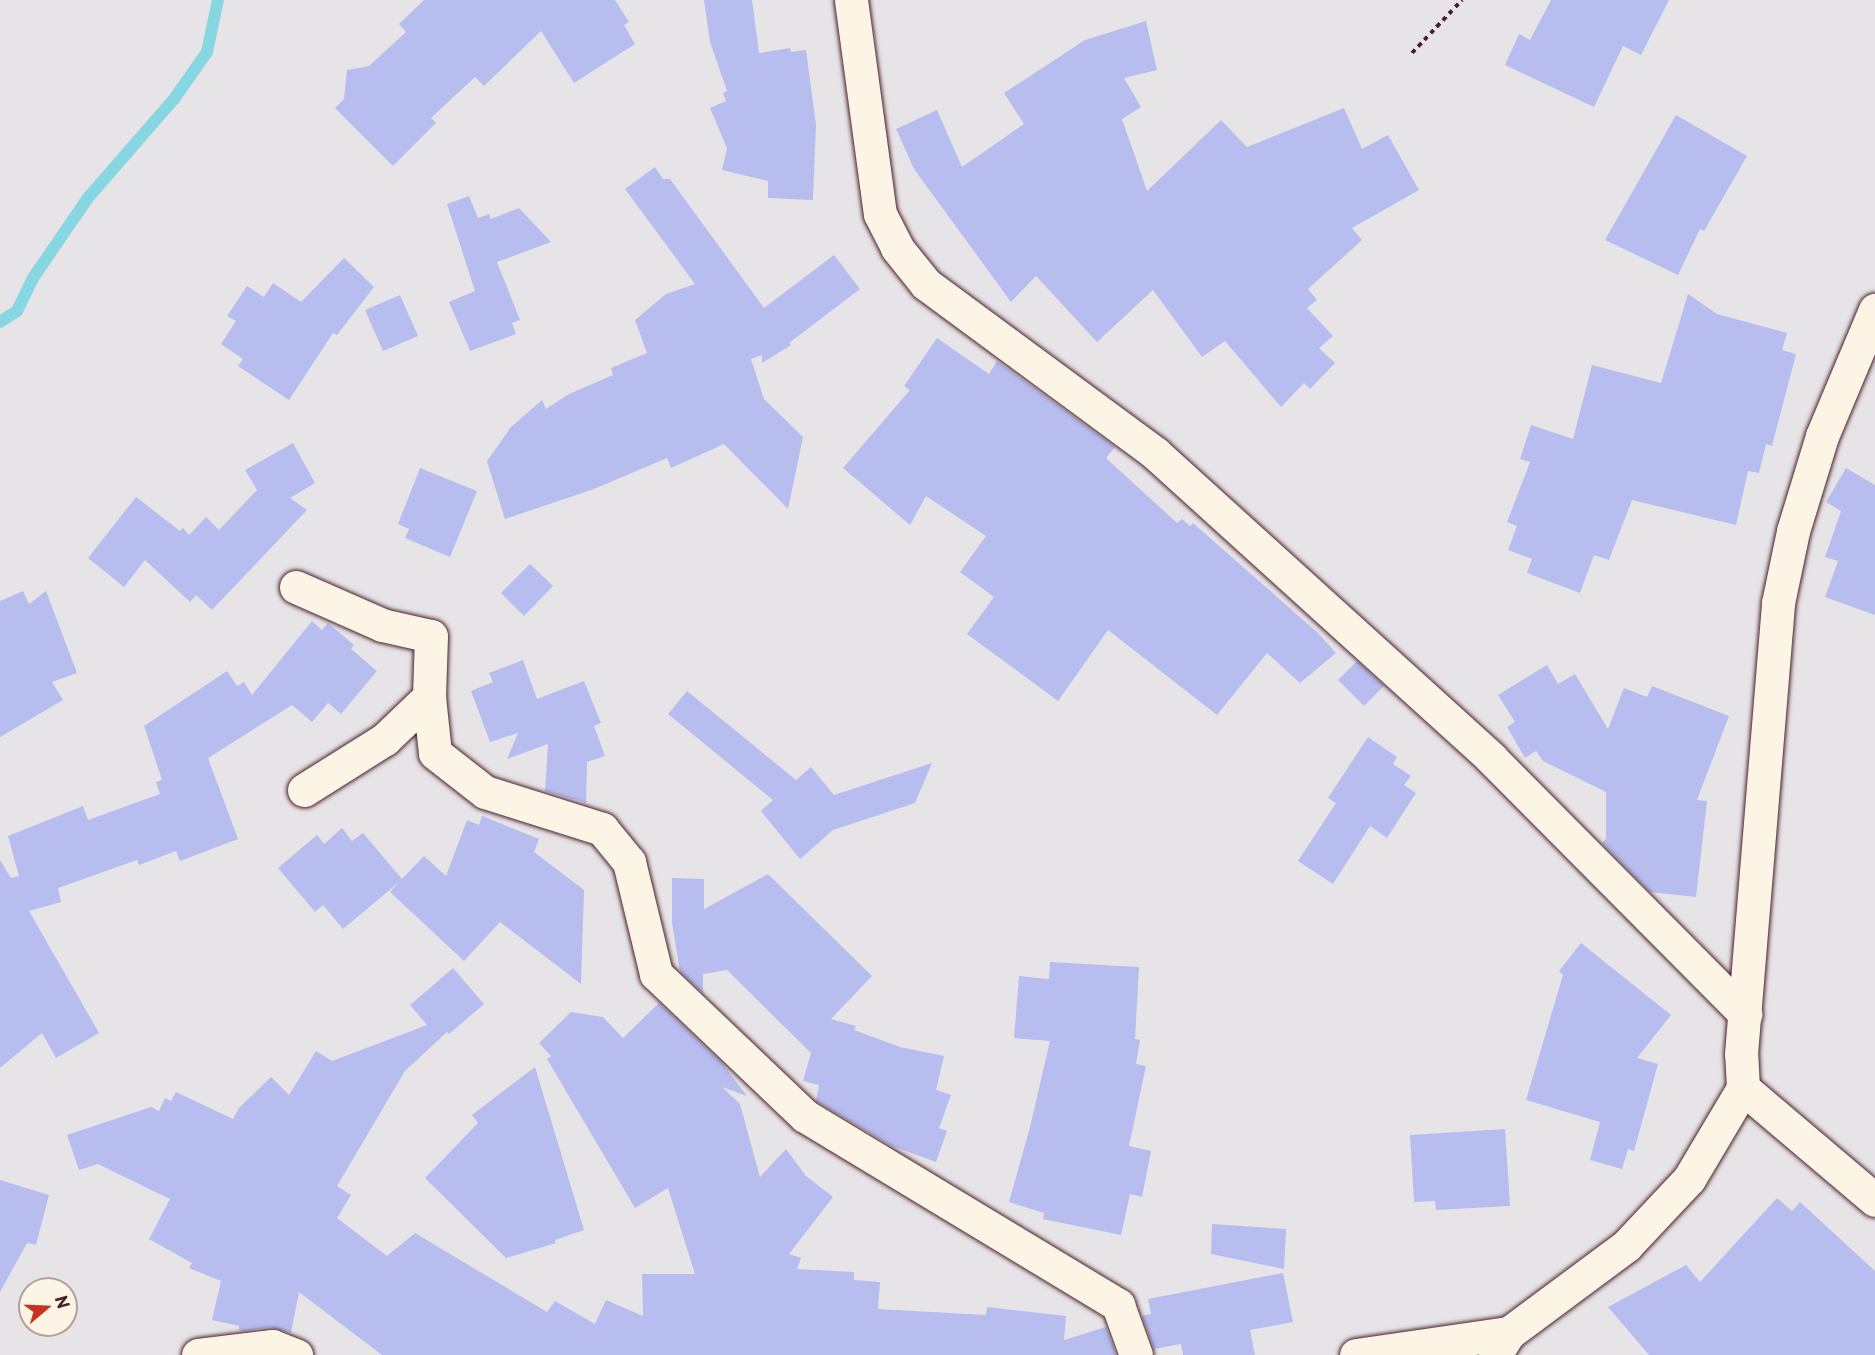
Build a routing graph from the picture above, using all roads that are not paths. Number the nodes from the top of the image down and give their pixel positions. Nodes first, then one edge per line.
1 (851, 0) edge
2 (1875, 310) edge
3 (296, 587) dead end
4 (429, 698) junction
5 (304, 790) dead end
6 (1745, 1014) junction
7 (1743, 1088) junction
8 (1875, 1200) edge
9 (1502, 1344) edge
10 (198, 1355) edge
11 (296, 1355) edge
12 (1136, 1355) edge
13 (1356, 1355) edge

1 - 6 street
2 - 6 street
3 - 4 street
4 - 5 street
4 - 12 street
6 - 7 street
7 - 8 street
7 - 9 street
9 - 13 street
10 - 11 street

